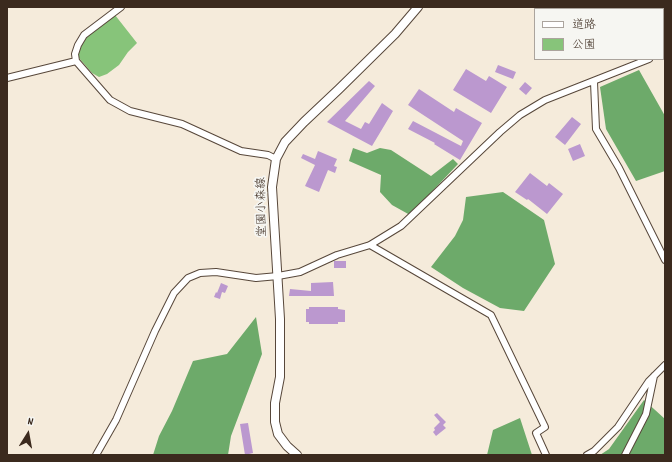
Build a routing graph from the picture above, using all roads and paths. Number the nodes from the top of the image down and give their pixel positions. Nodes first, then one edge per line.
1 (120, 7) edge
2 (418, 7) edge
3 (643, 60) edge
4 (76, 61) junction
5 (632, 62) edge
6 (7, 78) edge
7 (594, 82) junction
8 (276, 159) junction
9 (370, 245) junction
10 (665, 260) edge
11 (278, 276) junction
12 (665, 365) edge
13 (654, 376) junction
14 (96, 455) edge
15 (297, 455) edge
16 (546, 455) edge
17 (587, 455) edge
18 (625, 455) edge

1 - 4 street
2 - 8 main road, 堂園小森線
3 - 5 street
4 - 6 street
4 - 8 street
5 - 7 street
7 - 9 street
7 - 10 street
8 - 11 main road, 堂園小森線
9 - 11 street
9 - 16 street
11 - 14 street
11 - 15 main road, 堂園小森線
12 - 13 street
13 - 17 street
13 - 18 street

